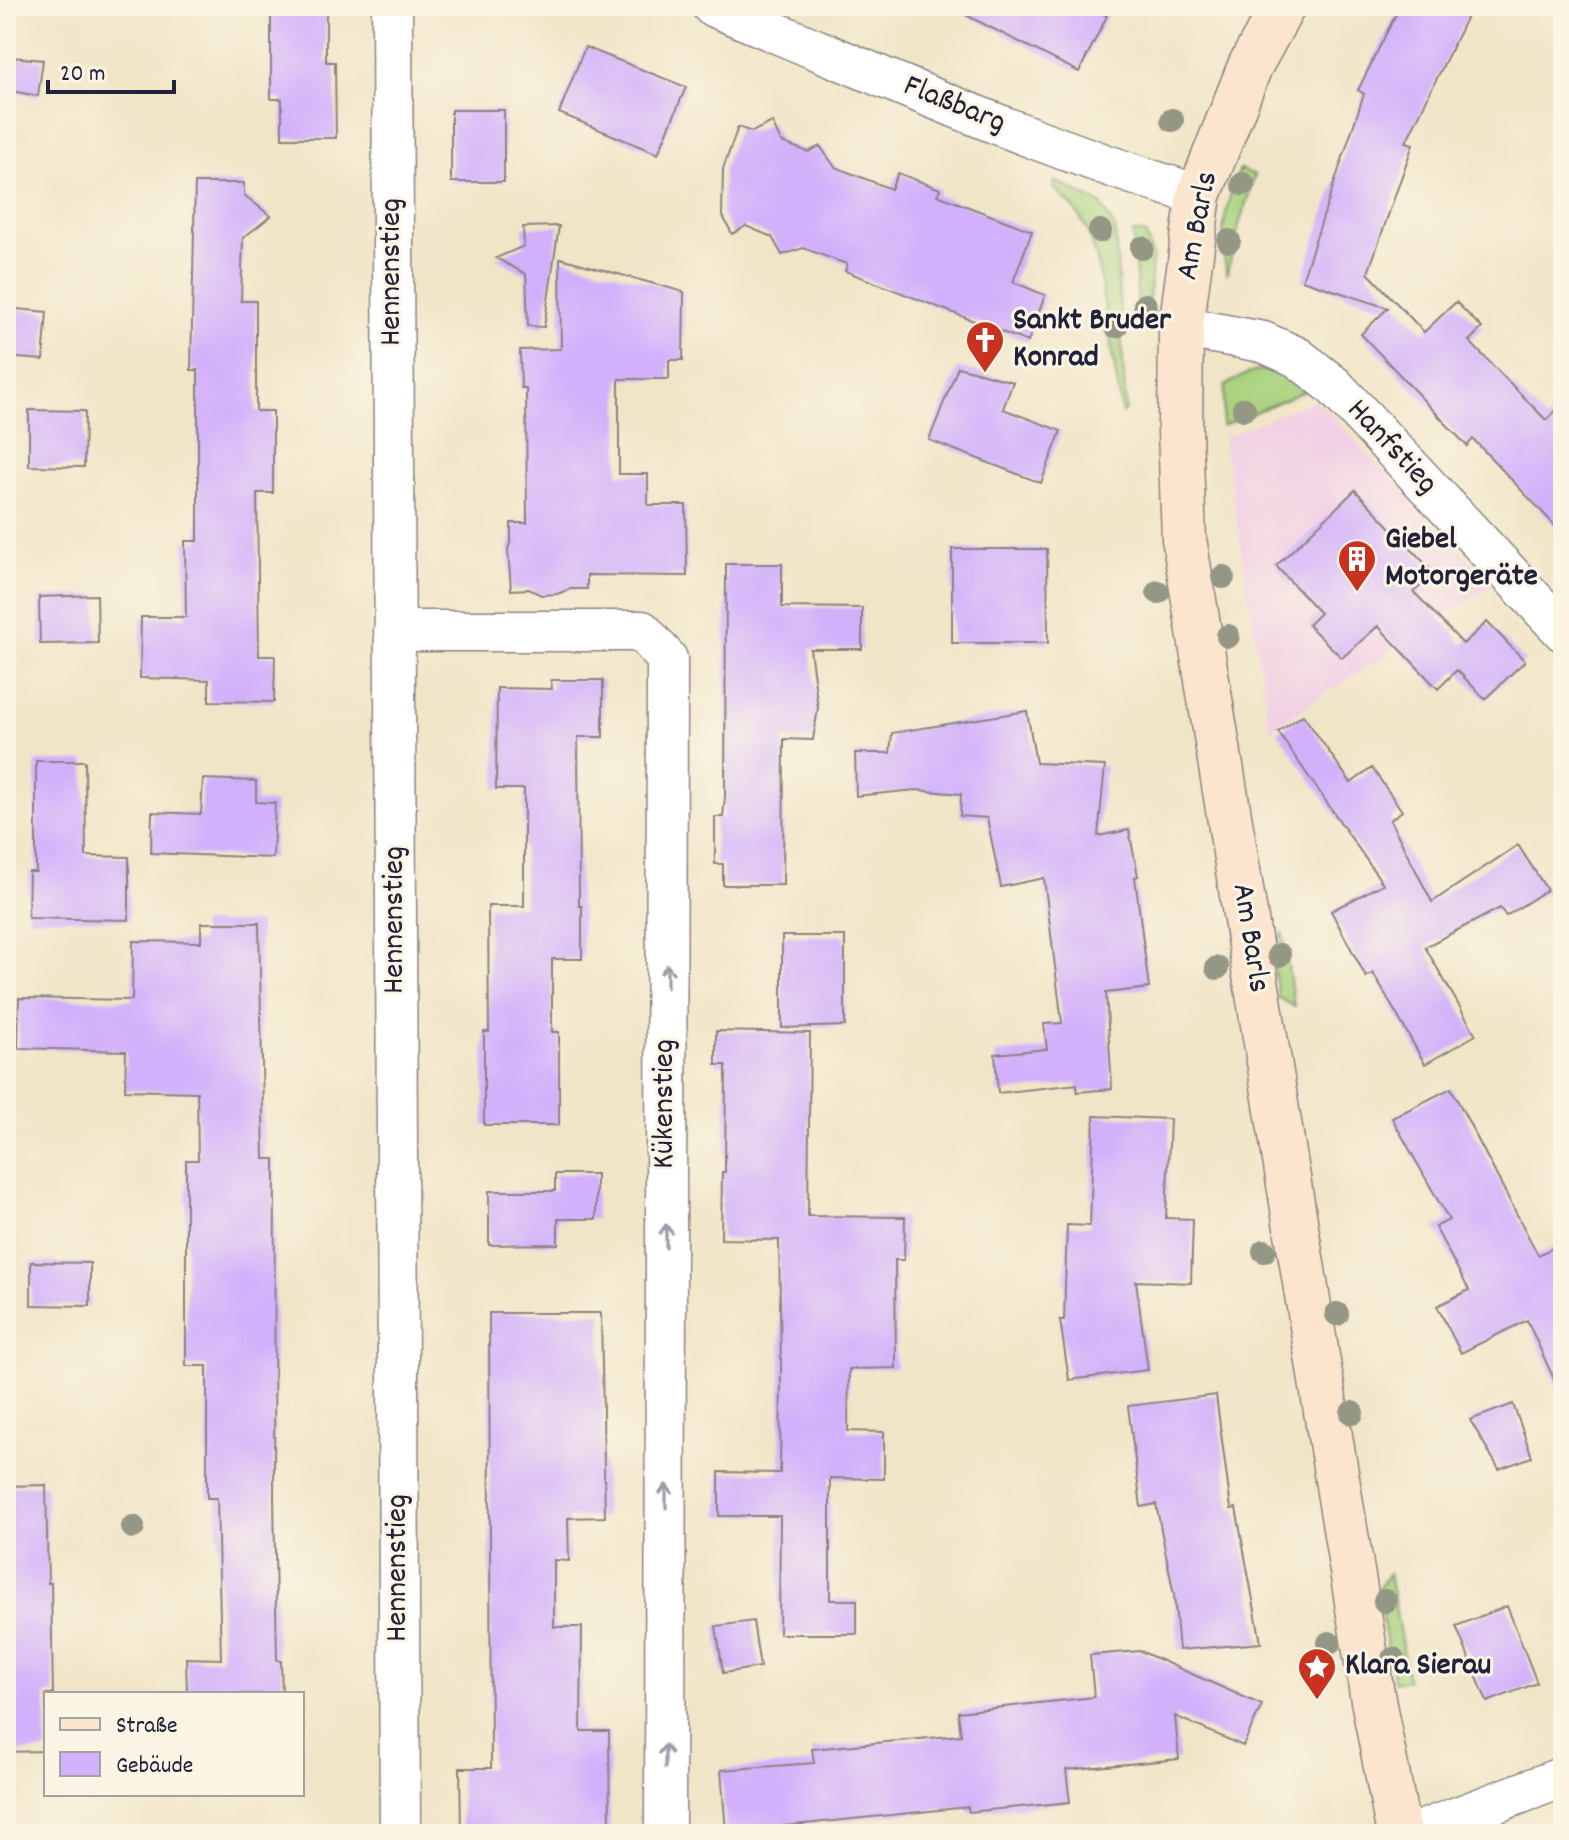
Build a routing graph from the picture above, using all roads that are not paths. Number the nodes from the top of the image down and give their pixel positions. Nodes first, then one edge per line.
1 (392, 6) edge
2 (712, 6) edge
3 (1271, 6) edge
4 (1283, 6) edge
5 (1258, 48) junction
6 (1199, 195) junction
7 (1181, 327) junction
8 (394, 631) junction
9 (1563, 631) edge
10 (1563, 1777) edge
11 (400, 1834) edge
12 (665, 1834) edge
13 (1399, 1834) edge
14 (1413, 1834) edge

1 - 8 street, Hennenstieg
2 - 6 street, Flaßbarg
3 - 5 street, Am Barls
4 - 5 street, Am Barls
5 - 6 street, Am Barls
6 - 7 street, Am Barls
7 - 9 street, Hanfstieg
7 - 13 street, Am Barls
8 - 11 street, Hennenstieg
12 -> 8 street, Kükenstieg
10 - 14 street

